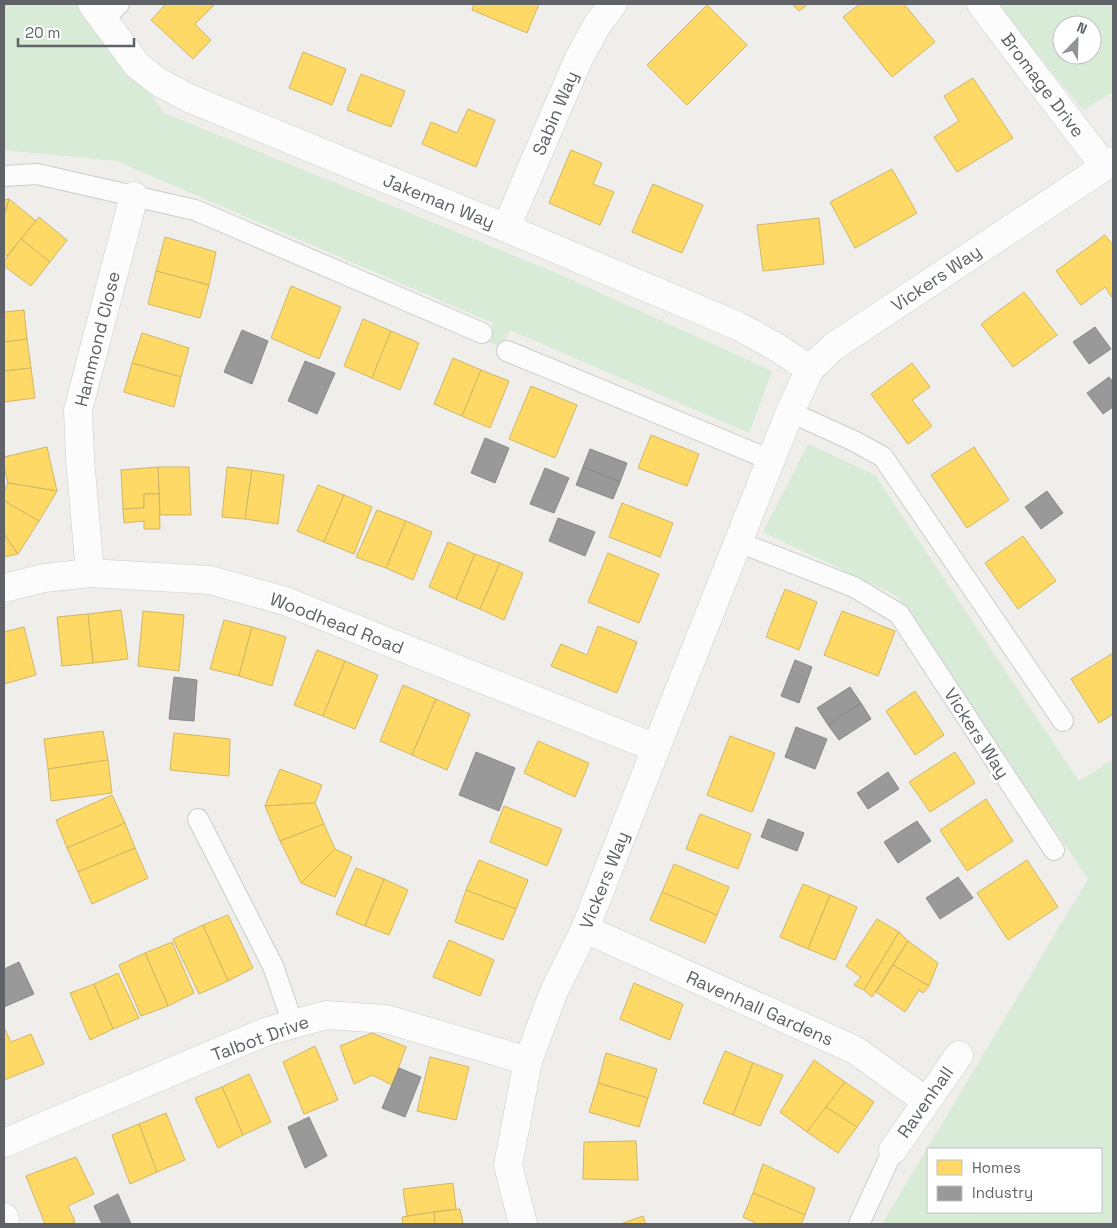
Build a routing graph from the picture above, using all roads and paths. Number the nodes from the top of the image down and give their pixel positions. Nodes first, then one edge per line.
1 (612, 4) edge
2 (981, 4) edge
3 (105, 9) edge
4 (1110, 169) edge
5 (4, 176) edge
6 (134, 196) junction
7 (506, 228) junction
8 (482, 333) dead end
9 (507, 351) dead end
10 (810, 369) junction
11 (790, 412) junction
12 (771, 460) junction
13 (738, 542) junction
14 (90, 573) junction
15 (4, 588) edge
16 (1063, 721) dead end
17 (656, 748) junction
18 (198, 819) dead end
19 (1054, 850) dead end
20 (585, 929) junction
21 (293, 1024) junction
22 (959, 1055) dead end
23 (528, 1061) junction
24 (926, 1101) junction
25 (4, 1143) edge
26 (892, 1150) joint
27 (523, 1224) edge
28 (859, 1224) edge

1 - 7 street, Sabin Way
2 - 4 street, Bromage Drive
3 - 7 street, Jakeman Way
4 - 10 street, Vickers Way
5 - 6 lane
6 - 8 lane
6 - 14 street, Hammond Close
7 - 10 street, Jakeman Way
9 - 12 lane
10 - 11 street, Vickers Way
11 - 12 street, Vickers Way
11 - 16 lane
12 - 13 street, Vickers Way
13 - 17 street, Vickers Way
13 - 19 lane, Vickers Way
14 - 15 street, Woodhead Road
14 - 17 street, Woodhead Road
17 - 20 street, Vickers Way
18 - 21 lane
20 - 23 street, Vickers Way
20 - 24 street, Ravenhall Gardens
21 - 23 street, Talbot Drive
21 - 25 street, Talbot Drive
22 - 24 street, Ravenhall
23 - 27 street, Vickers Way
24 - 26 street, Ravenhall
26 - 28 lane

